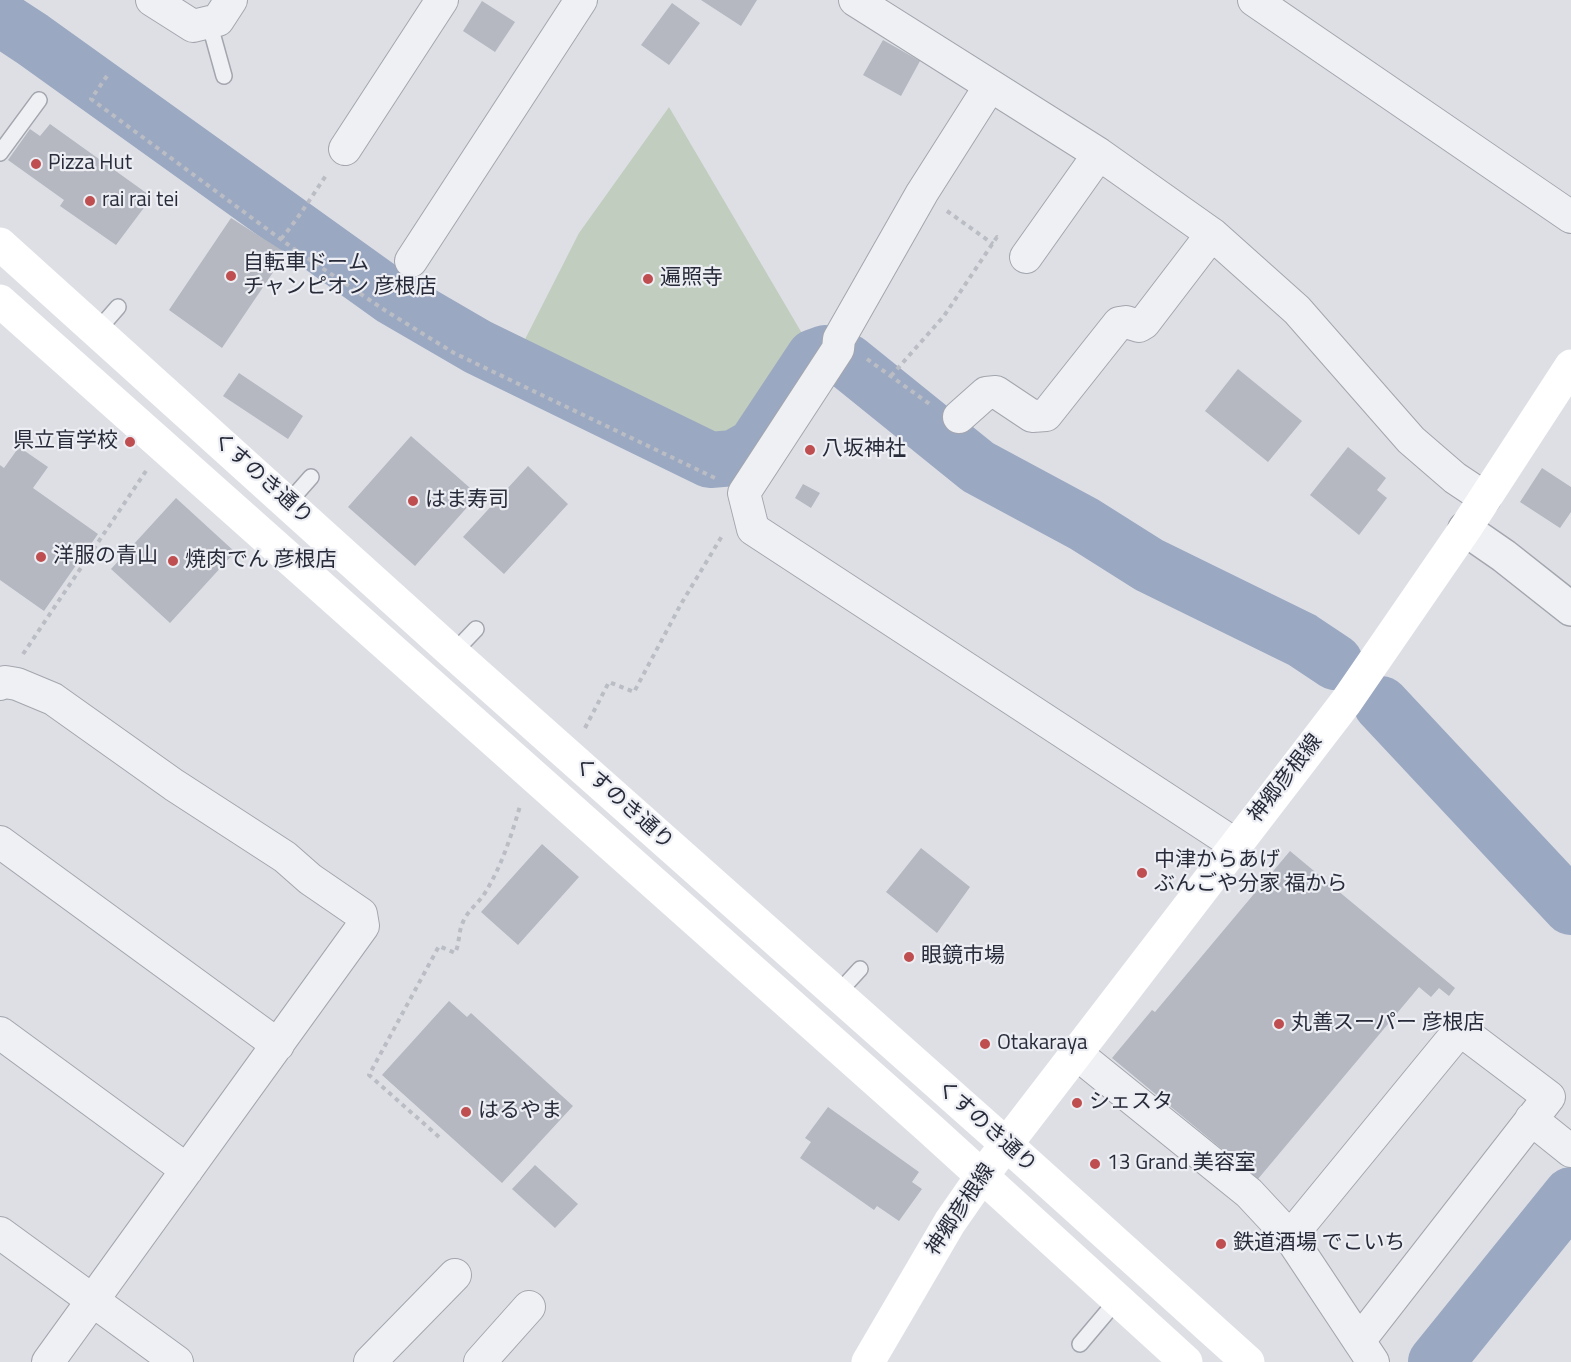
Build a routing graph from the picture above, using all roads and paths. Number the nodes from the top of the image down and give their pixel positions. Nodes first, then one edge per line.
1 (152, 0) edge
2 (231, 0) edge
3 (442, 0) edge
4 (581, 0) edge
5 (855, 0) edge
6 (1270, 5) edge
7 (209, 22) junction
8 (107, 76) dead end
9 (224, 76) dead end
10 (990, 86) junction
11 (39, 100) dead end
12 (345, 149) joint
13 (0, 153) edge
14 (1099, 154) junction
15 (922, 193) junction
16 (1571, 218) edge
17 (1212, 234) junction
18 (282, 238) junction
19 (0, 244) edge
20 (993, 244) junction
21 (1026, 257) joint
22 (411, 261) dead end
23 (0, 301) edge
24 (118, 307) dead end
25 (97, 331) junction
26 (835, 352) junction
27 (1571, 366) edge
28 (891, 376) junction
29 (959, 417) joint
30 (148, 468) dead end
31 (311, 477) dead end
32 (1485, 498) junction
33 (288, 503) junction
34 (747, 504) junction
35 (1465, 529) junction
36 (1571, 609) edge
37 (476, 629) dead end
38 (453, 653) junction
39 (9, 673) edge
40 (582, 731) dead end
41 (522, 799) dead end
42 (0, 842) edge
43 (1236, 845) junction
44 (860, 969) dead end
45 (837, 994) junction
46 (0, 1033) edge
47 (278, 1045) junction
48 (1077, 1054) junction
49 (1550, 1100) edge
50 (439, 1137) dead end
51 (1006, 1144) junction
52 (1571, 1151) edge
53 (188, 1170) junction
54 (982, 1176) junction
55 (0, 1233) edge
56 (1290, 1237) junction
57 (455, 1275) dead end
58 (1118, 1299) junction
59 (92, 1301) junction
60 (529, 1307) dead end
61 (1080, 1344) dead end
62 (1366, 1351) edge
63 (48, 1362) edge
64 (177, 1362) edge
65 (370, 1362) edge
66 (480, 1362) edge
67 (868, 1362) edge
68 (1186, 1362) edge
69 (1248, 1362) edge

1 - 7 street
2 - 7 street
3 - 12 street
4 - 22 street
5 - 10 street
6 - 16 street
7 - 9 lane
8 - 18 path
10 - 14 street
10 - 15 street
11 - 13 lane
12 - 18 path
14 - 17 street
14 - 21 street
15 - 20 path
15 - 26 street
17 - 29 street
17 - 32 street
18 - 34 path
19 - 25 main road, くすのき通り
20 - 21 path
20 - 28 path
23 - 54 main road, くすのき通り
24 - 25 lane
25 - 33 main road, くすのき通り
26 - 28 path
26 - 34 street
27 - 32 main road, 神郷彦根線
28 - 29 path
30 - 39 path
31 - 33 lane
32 - 35 main road, 神郷彦根線
33 - 38 main road, くすのき通り
34 - 40 path
34 - 43 street
35 - 36 street
35 - 43 main road, 神郷彦根線
37 - 38 lane
38 - 45 main road, くすのき通り
39 - 47 street
41 - 50 path
42 - 47 street
43 - 48 main road, 神郷彦根線
44 - 45 lane
45 - 51 main road, くすのき通り
46 - 53 street
47 - 53 street
48 - 51 main road, 神郷彦根線
48 - 56 street
49 - 52 street
49 - 56 street
49 - 62 street
51 - 54 main road, 神郷彦根線
51 - 69 main road, くすのき通り
53 - 59 street
54 - 58 main road, くすのき通り
54 - 67 main road, 神郷彦根線
55 - 59 street
56 - 62 street
57 - 65 street
58 - 61 lane
58 - 68 main road, くすのき通り
59 - 63 street
59 - 64 street
60 - 66 street

